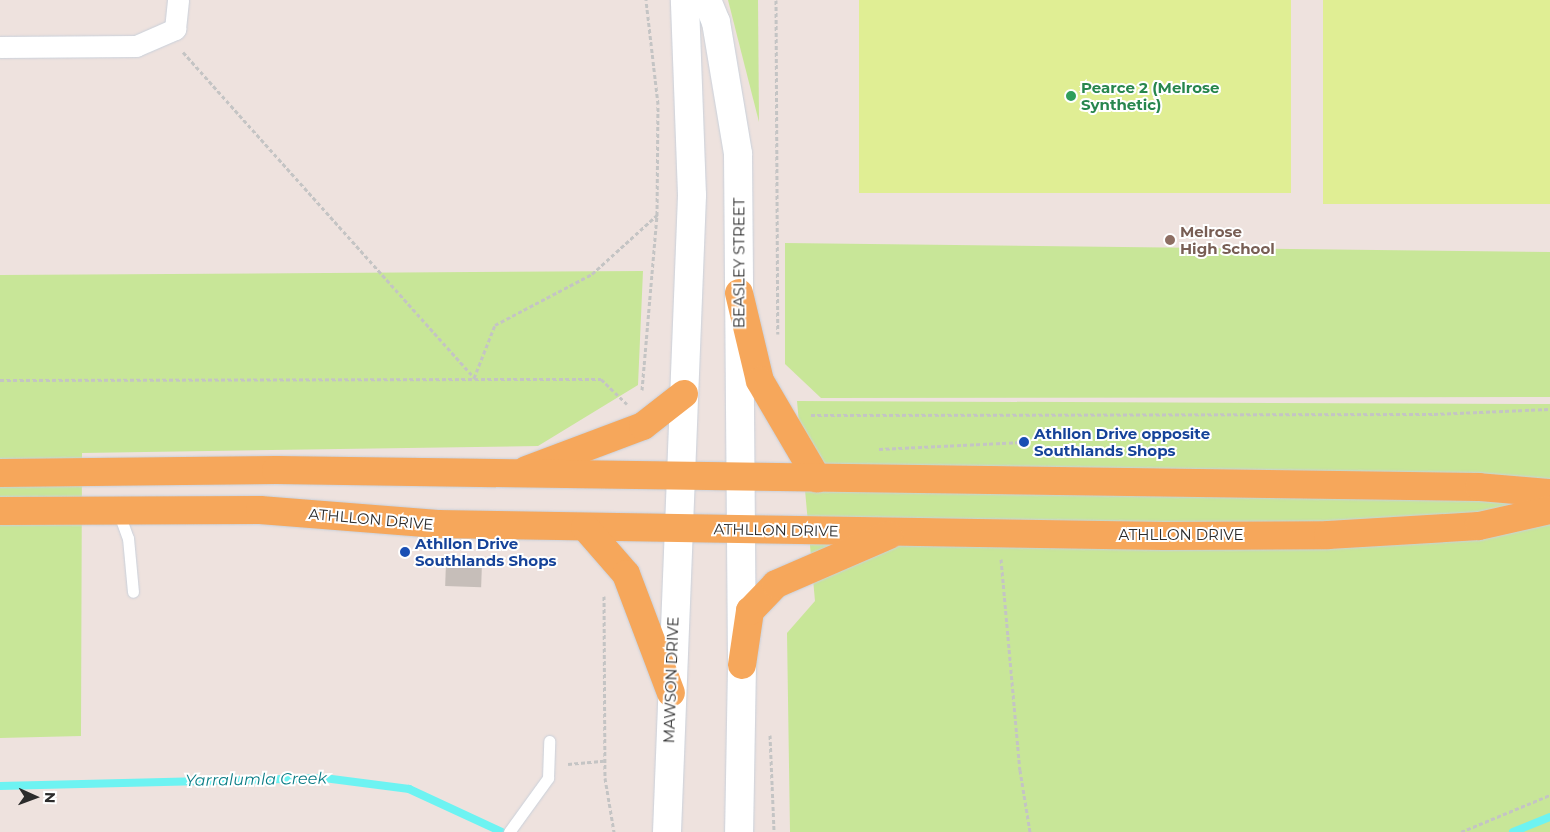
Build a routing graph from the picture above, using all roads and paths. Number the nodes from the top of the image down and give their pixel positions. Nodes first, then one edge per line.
1 (178, 0) edge
2 (646, 0) edge
3 (685, 0) edge
4 (707, 0) edge
5 (776, 0) edge
6 (166, 33) junction
7 (0, 47) edge
8 (657, 215) junction
9 (739, 293) junction
10 (778, 338) dead end
11 (474, 378) junction
12 (601, 379) dead end
13 (0, 380) edge
14 (684, 394) junction
15 (640, 395) dead end
16 (1550, 408) edge
17 (817, 413) dead end
18 (1024, 442) dead end
19 (870, 449) dead end
20 (0, 473) edge
21 (515, 475) junction
22 (680, 476) junction
23 (741, 478) junction
24 (818, 478) junction
25 (1550, 493) edge
26 (117, 510) junction
27 (1550, 510) edge
28 (0, 511) edge
29 (585, 527) junction
30 (678, 528) junction
31 (741, 529) junction
32 (897, 532) junction
33 (1000, 534) junction
34 (133, 592) dead end
35 (604, 593) dead end
36 (742, 665) junction
37 (671, 693) junction
38 (770, 733) dead end
39 (548, 741) dead end
40 (1550, 795) edge
41 (510, 830) edge
42 (614, 832) edge
43 (667, 832) edge
44 (739, 832) edge
45 (774, 832) edge
46 (1030, 832) edge
47 (1461, 832) edge

1 - 6 street
2 - 8 path
3 - 14 main road
4 - 9 main road, BEASLEY STREET
5 - 10 path
6 - 7 street
6 - 11 path
8 - 11 path
8 - 15 path
9 - 23 main road, BEASLEY STREET
9 - 24 main road
11 - 12 path
11 - 13 path
14 - 21 main road
14 - 22 main road
16 - 17 path
18 - 19 path
20 - 21 main road
21 - 22 main road
22 - 23 main road
22 - 30 main road
23 - 24 main road
23 - 31 main road, BEASLEY STREET
24 - 25 main road
26 - 28 main road, ATHLLON DRIVE
26 - 29 main road, ATHLLON DRIVE
26 - 34 lane
27 - 33 main road, ATHLLON DRIVE
29 - 30 main road, ATHLLON DRIVE
29 - 37 main road
30 - 31 main road, ATHLLON DRIVE
30 - 37 main road, MAWSON DRIVE
31 - 32 main road, ATHLLON DRIVE
31 - 36 main road
32 - 33 main road, ATHLLON DRIVE
32 - 36 main road
33 - 46 path
35 - 42 path
36 - 44 main road
37 - 43 main road, MAWSON DRIVE
38 - 45 path
39 - 41 lane
40 - 47 path

